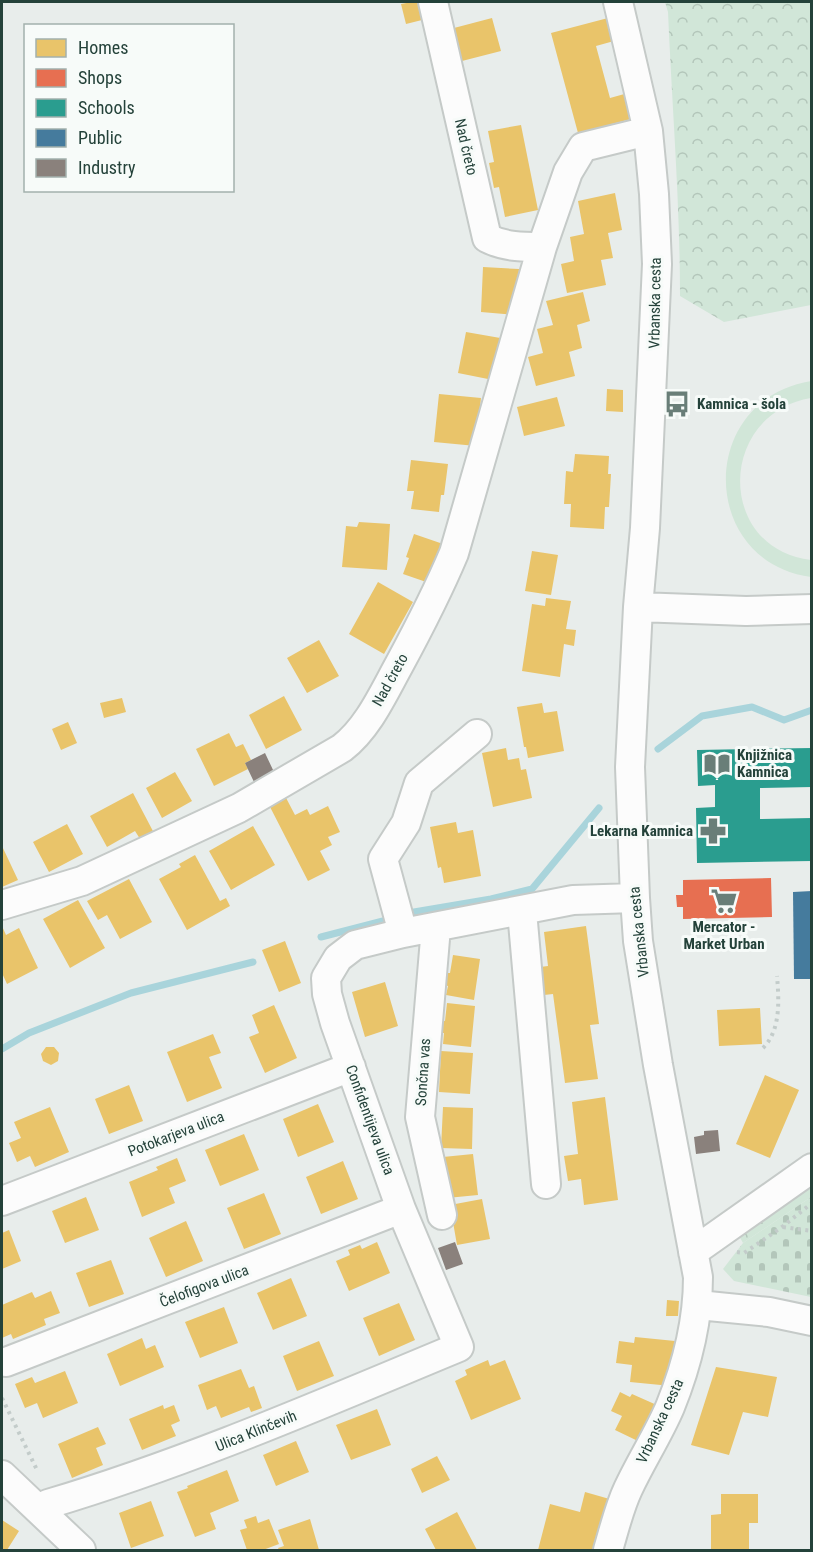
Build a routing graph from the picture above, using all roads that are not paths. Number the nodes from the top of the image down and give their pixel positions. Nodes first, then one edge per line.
1 (433, 2) edge
2 (618, 2) edge
3 (648, 131) junction
4 (542, 247) junction
5 (638, 607) junction
6 (812, 609) edge
7 (477, 734) dead end
8 (635, 898) junction
9 (2, 905) edge
10 (522, 911) junction
11 (436, 927) junction
12 (404, 933) junction
13 (351, 1067) junction
14 (812, 1168) edge
15 (546, 1184) dead end
16 (2, 1201) edge
17 (401, 1209) junction
18 (442, 1215) dead end
19 (693, 1252) junction
20 (698, 1305) junction
21 (812, 1321) edge
22 (459, 1347) joint
23 (6, 1362) dead end
24 (2, 1475) edge
25 (48, 1504) road end
26 (81, 1551) edge
27 (608, 1551) edge

1 - 4 street, Nad čreto
2 - 3 street, Vrbanska cesta
3 - 4 street, Nad čreto
3 - 5 street, Vrbanska cesta
4 - 9 street, Nad čreto
5 - 6 street
5 - 8 street, Vrbanska cesta
7 - 12 street
8 - 10 street, Confidentijeva ulica
8 - 19 street, Vrbanska cesta
10 - 11 street, Confidentijeva ulica
10 - 15 street
11 - 12 street, Confidentijeva ulica
11 - 18 street, Sončna vas
12 - 13 street, Confidentijeva ulica
13 - 16 street, Potokarjeva ulica
13 - 17 street, Confidentijeva ulica
14 - 19 street
17 - 22 street, Confidentijeva ulica
17 - 23 street, Čelofigova ulica
19 - 20 street, Vrbanska cesta
20 - 21 street
20 - 27 street, Vrbanska cesta
22 - 25 street, Ulica Klinčevih
24 - 26 street

